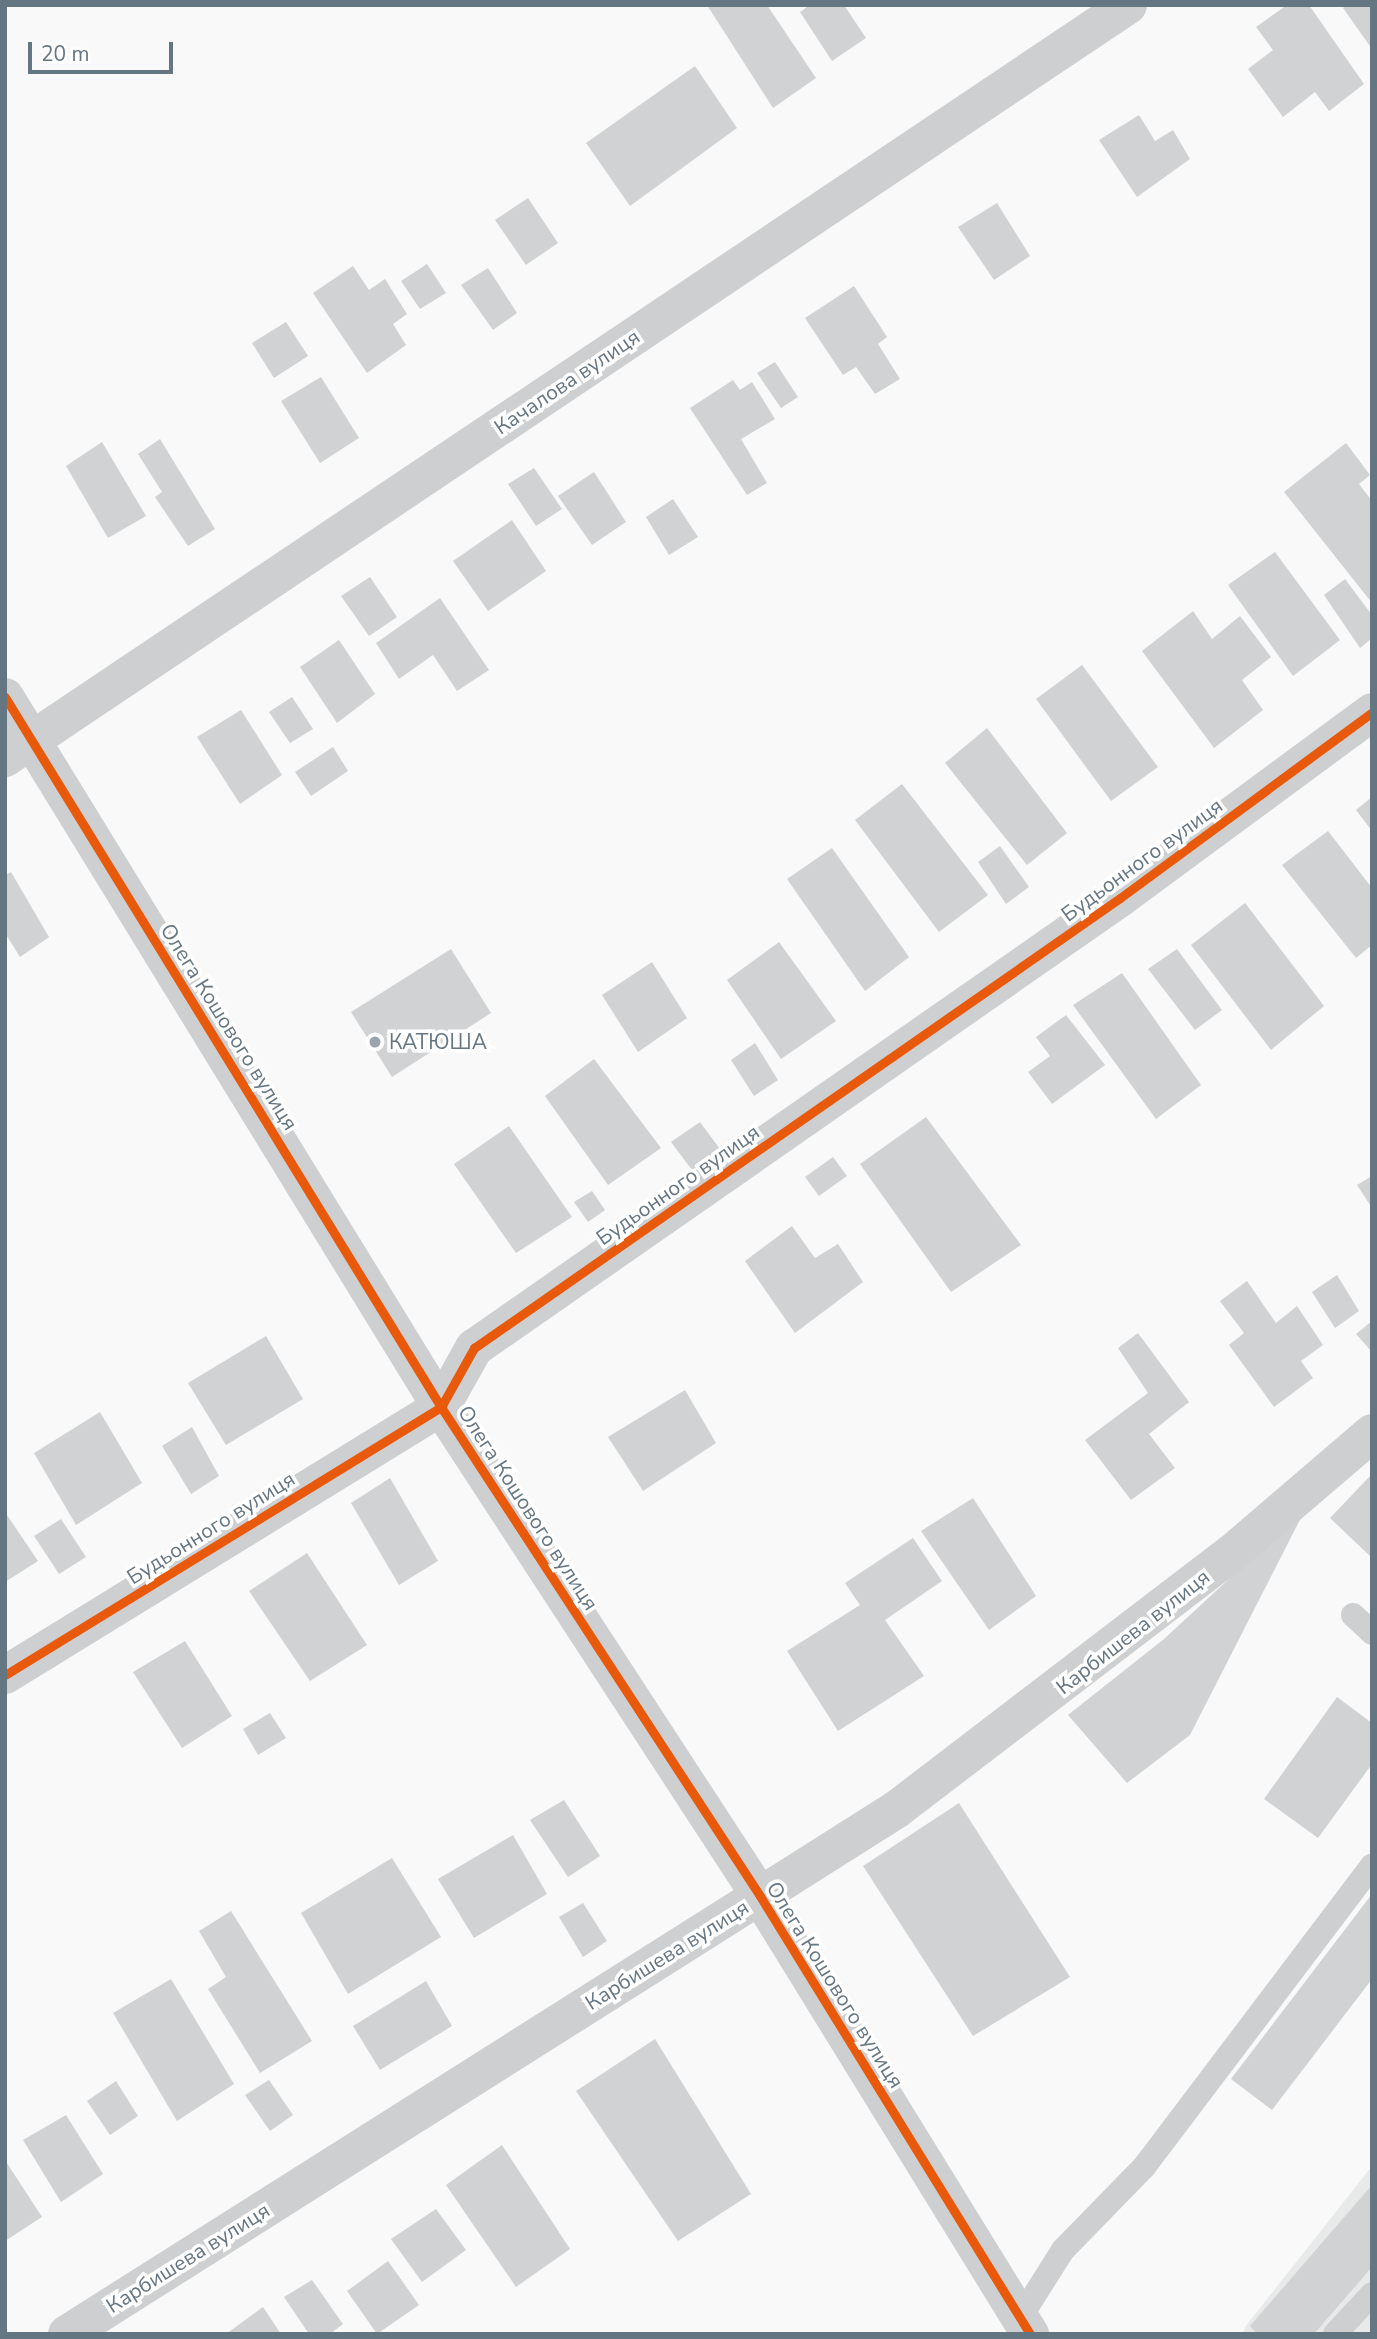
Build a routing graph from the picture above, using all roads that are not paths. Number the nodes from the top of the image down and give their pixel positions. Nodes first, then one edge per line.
1 (1128, 5) edge
2 (5, 697) edge
3 (1372, 712) edge
4 (19, 750) edge
5 (441, 1407) junction
6 (1372, 1433) edge
7 (1353, 1615) dead end
8 (1372, 1633) edge
9 (5, 1675) edge
10 (1372, 1865) edge
11 (760, 1896) junction
12 (1372, 2294) edge
13 (1025, 2326) edge
14 (67, 2334) edge
15 (1335, 2334) edge

1 - 4 street, Качалова вулиця
2 - 4 street, Олега Кошового вулиця
3 - 5 street, Будьонного вулиця
4 - 5 street, Олега Кошового вулиця
5 - 9 street, Будьонного вулиця
5 - 11 street, Олега Кошового вулиця
6 - 11 street, Карбишева вулиця
7 - 8 lane
10 - 13 lane
11 - 13 street, Олега Кошового вулиця
11 - 14 street, Карбишева вулиця
12 - 15 lane

